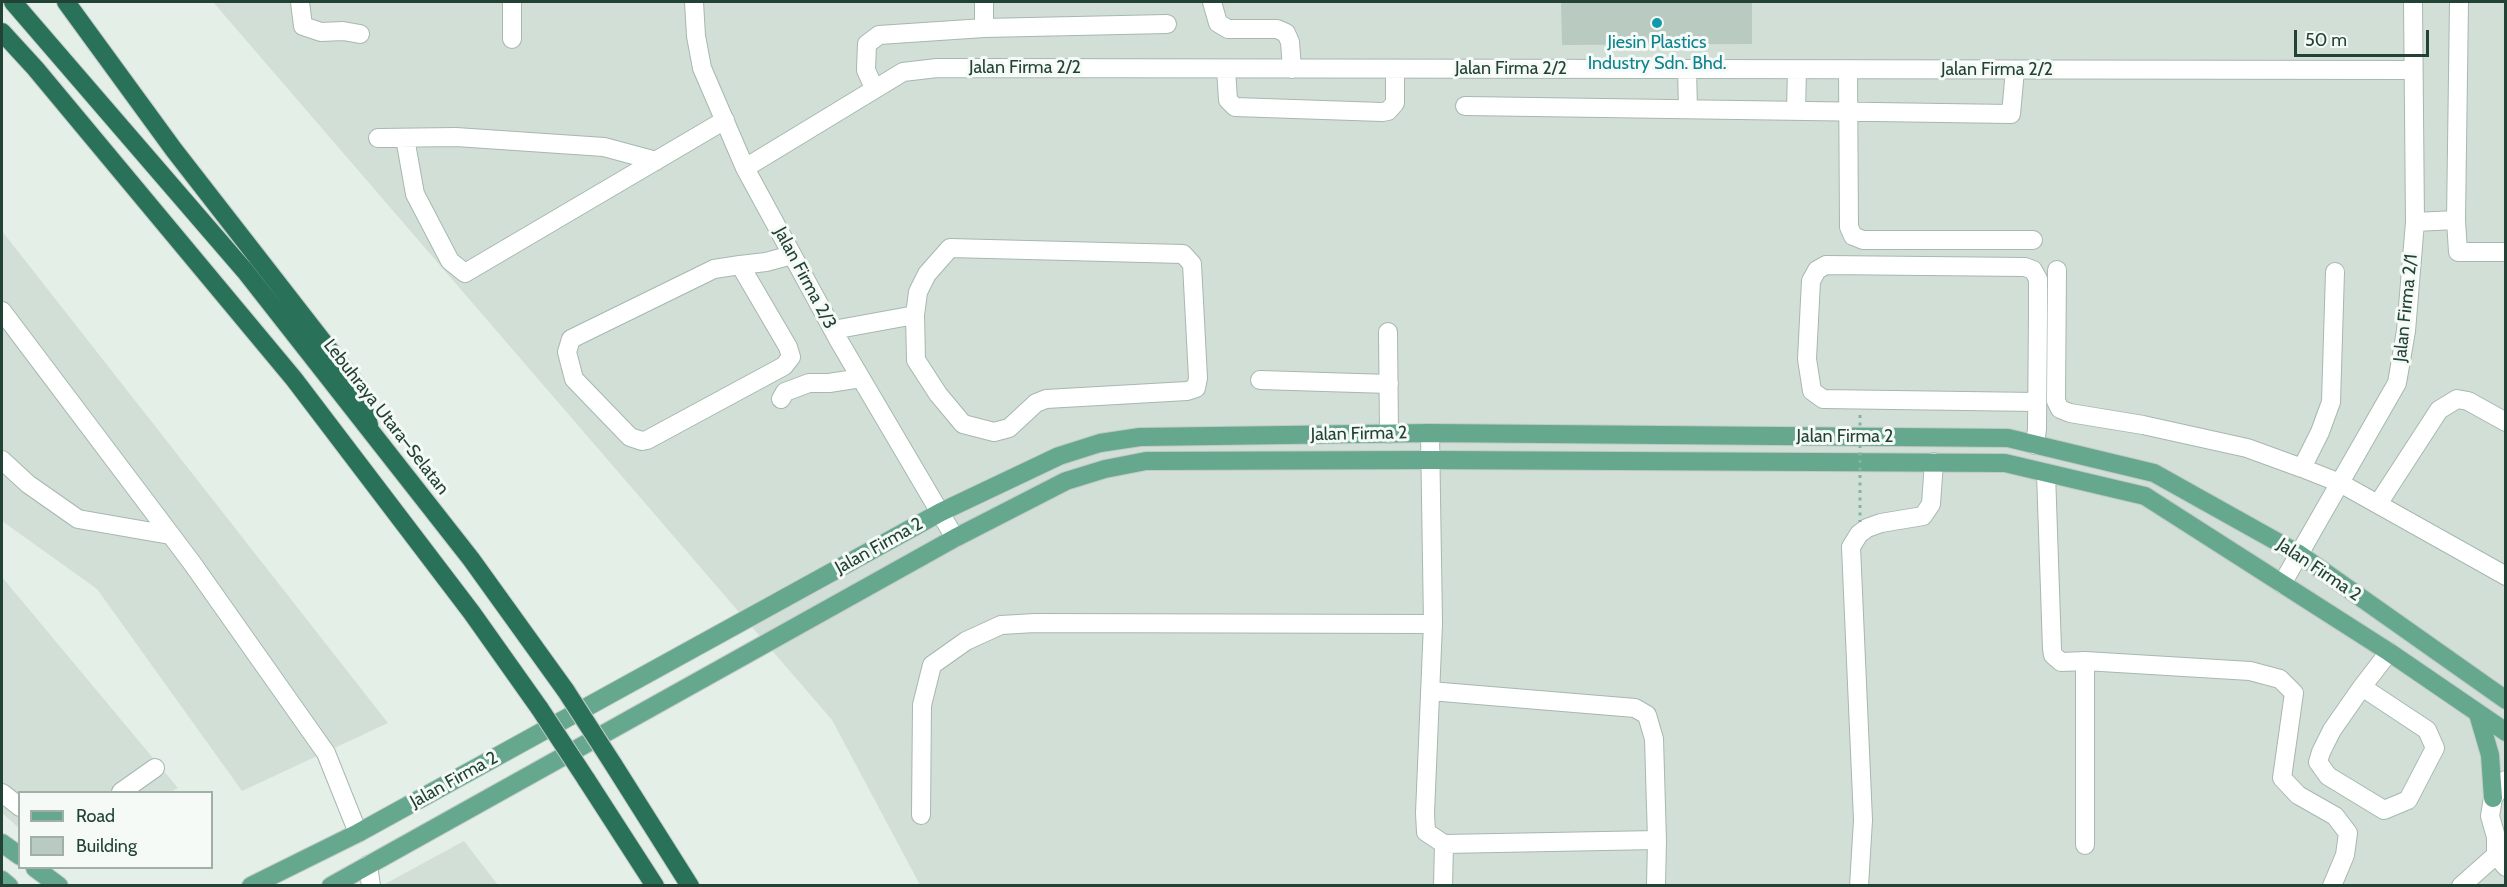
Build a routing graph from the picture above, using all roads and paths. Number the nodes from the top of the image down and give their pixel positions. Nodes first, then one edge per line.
1 (13, 2) edge
2 (66, 2) edge
3 (300, 2) edge
4 (512, 2) edge
5 (694, 2) edge
6 (984, 2) edge
7 (1212, 2) edge
8 (2413, 2) edge
9 (2459, 2) edge
10 (1167, 24) dead end
11 (984, 28) junction
12 (2, 32) edge
13 (360, 34) dead end
14 (512, 39) dead end
15 (1226, 69) junction
16 (1292, 69) junction
17 (1395, 69) junction
18 (1687, 69) junction
19 (1848, 69) junction
20 (1797, 70) junction
21 (2015, 70) junction
22 (2413, 70) junction
23 (874, 88) junction
24 (1465, 106) dead end
25 (1688, 109) junction
26 (1796, 111) junction
27 (1849, 112) junction
28 (725, 120) junction
29 (378, 138) dead end
30 (405, 138) junction
31 (656, 160) junction
32 (745, 168) junction
33 (2456, 220) junction
34 (2415, 222) junction
35 (2033, 240) dead end
36 (2505, 252) edge
37 (792, 255) junction
38 (740, 265) junction
39 (2057, 270) dead end
40 (2335, 272) dead end
41 (2, 311) edge
42 (915, 315) junction
43 (833, 330) junction
44 (1389, 332) dead end
45 (861, 378) junction
46 (1260, 380) dead end
47 (1389, 384) junction
48 (781, 399) dead end
49 (2036, 402) junction
50 (1860, 415) dead end
51 (2505, 422) edge
52 (370, 431) junction
53 (1430, 433) junction
54 (1389, 434) junction
55 (2035, 445) junction
56 (2, 460) edge
57 (1430, 460) junction
58 (1934, 462) junction
59 (2302, 468) junction
60 (2046, 473) junction
61 (2340, 483) junction
62 (2378, 504) junction
63 (941, 512) junction
64 (1860, 522) dead end
65 (170, 535) junction
66 (955, 538) junction
67 (2299, 554) junction
68 (2505, 576) edge
69 (2282, 584) junction
70 (1433, 624) junction
71 (2389, 652) junction
72 (2085, 662) junction
73 (2362, 687) junction
74 (1430, 691) junction
75 (2505, 700) edge
76 (2478, 714) junction
77 (2505, 732) edge
78 (155, 768) dead end
79 (2505, 780) edge
80 (122, 791) edge
81 (2, 793) edge
82 (2493, 798) junction
83 (18, 805) edge
84 (921, 815) dead end
85 (358, 833) junction
86 (2501, 834) edge
87 (1657, 840) junction
88 (2, 843) edge
89 (1444, 844) junction
90 (2085, 845) dead end
91 (18, 855) edge
92 (2501, 861) edge
93 (368, 865) junction
94 (38, 869) edge
95 (2, 880) edge
96 (9, 885) edge
97 (59, 885) edge
98 (251, 885) edge
99 (331, 885) edge
100 (370, 885) edge
101 (655, 885) edge
102 (690, 885) edge
103 (1443, 885) edge
104 (1656, 885) edge
105 (1859, 885) edge
106 (2332, 885) edge
107 (2461, 885) edge

1 - 52 highway, Lebuhraya Utara–Selatan
2 - 52 highway
3 - 13 street
4 - 14 street
5 - 28 street, Jalan Firma 2/3
6 - 11 street
7 - 16 street
8 - 22 street, Jalan Firma 2/1
9 - 33 street
10 - 11 street
11 - 23 street
12 - 101 highway, bridge
15 - 16 street, Jalan Firma 2/2
15 - 17 street
15 - 23 street, Jalan Firma 2/2
16 - 17 street, Jalan Firma 2/2
17 - 18 street, Jalan Firma 2/2
18 - 20 street, Jalan Firma 2/2
18 - 25 street
19 - 20 street, Jalan Firma 2/2
19 - 21 street, Jalan Firma 2/2
19 - 27 street
20 - 26 street
21 - 22 street, Jalan Firma 2/2
21 - 27 street
22 - 34 street, Jalan Firma 2/1
23 - 32 street, Jalan Firma 2/2
24 - 25 street
25 - 26 street
26 - 27 street
27 - 35 street
28 - 31 street
28 - 32 street, Jalan Firma 2/3
29 - 30 street
30 - 31 street
30 - 31 street
32 - 37 street, Jalan Firma 2/3
33 - 34 street
33 - 36 street
34 - 61 street, Jalan Firma 2/1
37 - 38 street
37 - 43 street, Jalan Firma 2/3
38 - 38 street
39 - 59 street
40 - 59 street
41 - 65 street
42 - 42 street
42 - 43 street
43 - 45 street, Jalan Firma 2/3
44 - 47 street
45 - 48 street
45 - 63 street, Jalan Firma 2/3
46 - 47 street
47 - 54 street
49 - 49 street
49 - 55 street
50 - 64 path, bridge
51 - 62 street
52 - 102 highway, Lebuhraya Utara–Selatan, bridge
53 - 54 main road, Jalan Firma 2
53 - 55 main road, Jalan Firma 2
53 - 57 street
54 - 63 main road, Jalan Firma 2
55 - 67 main road, Jalan Firma 2
56 - 65 street
57 - 58 main road, Jalan Firma 2
57 - 66 main road, Jalan Firma 2
57 - 70 street
58 - 60 main road, Jalan Firma 2
58 - 105 street
59 - 61 street
60 - 69 main road, Jalan Firma 2
60 - 72 street
61 - 62 street
61 - 67 street, Jalan Firma 2/1
62 - 68 street
63 - 66 street, Jalan Firma 2/3
63 - 85 main road, Jalan Firma 2
65 - 85 street
66 - 93 main road, Jalan Firma 2
67 - 69 street, Jalan Firma 2/1
67 - 75 main road, Jalan Firma 2
69 - 71 main road, Jalan Firma 2
70 - 74 street
70 - 84 street
71 - 73 street
71 - 76 main road, Jalan Firma 2
72 - 90 street
72 - 106 street
73 - 73 street
74 - 87 street
74 - 89 street
76 - 77 main road, Jalan Firma 2
76 - 82 main road
78 - 80 street
79 - 82 street
81 - 83 street
82 - 86 street
85 - 98 main road, Jalan Firma 2
86 - 92 street
87 - 89 street
87 - 104 street
88 - 91 main road
89 - 103 street
92 - 107 street
93 - 99 main road, Jalan Firma 2
93 - 100 street
94 - 97 main road
95 - 96 main road

